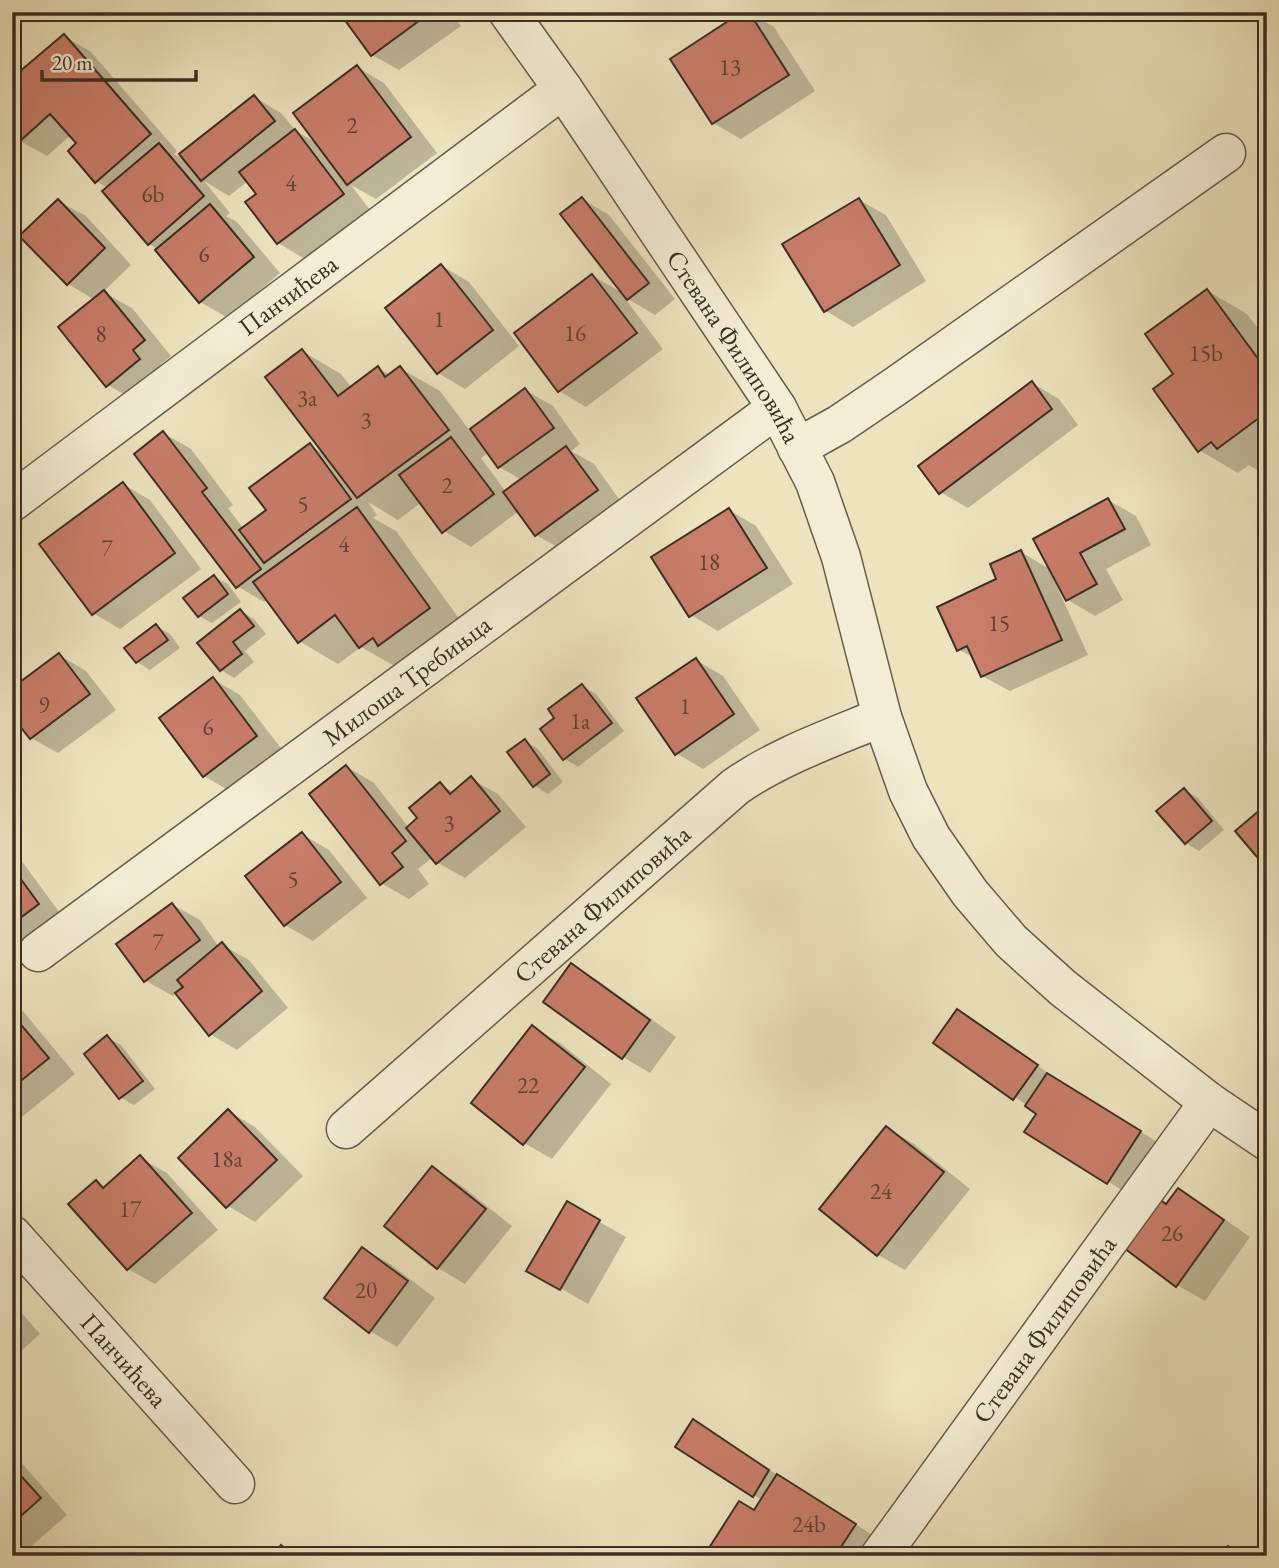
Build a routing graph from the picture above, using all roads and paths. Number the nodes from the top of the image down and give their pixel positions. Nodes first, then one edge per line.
1 (508, 12) edge
2 (563, 89) junction
3 (1226, 153) dead end
4 (778, 408) junction
5 (797, 448) junction
6 (12, 502) edge
7 (882, 717) junction
8 (38, 952) dead end
9 (1209, 1102) junction
10 (346, 1129) dead end
11 (1267, 1141) edge
12 (12, 1235) edge
13 (235, 1484) dead end
14 (880, 1556) edge

1 - 2 street, Стевана Филиповића
2 - 4 street, Стевана Филиповића
2 - 6 street, Панчићева
3 - 5 street
4 - 5 street, Стевана Филиповића
4 - 8 street, Милоша Требињца
5 - 7 street, Стевана Филиповића
7 - 9 street, Стевана Филиповића
7 - 10 street, Стевана Филиповића
9 - 11 street, Стевана Филиповића
9 - 14 street, Стевана Филиповића
12 - 13 street, Панчићева

